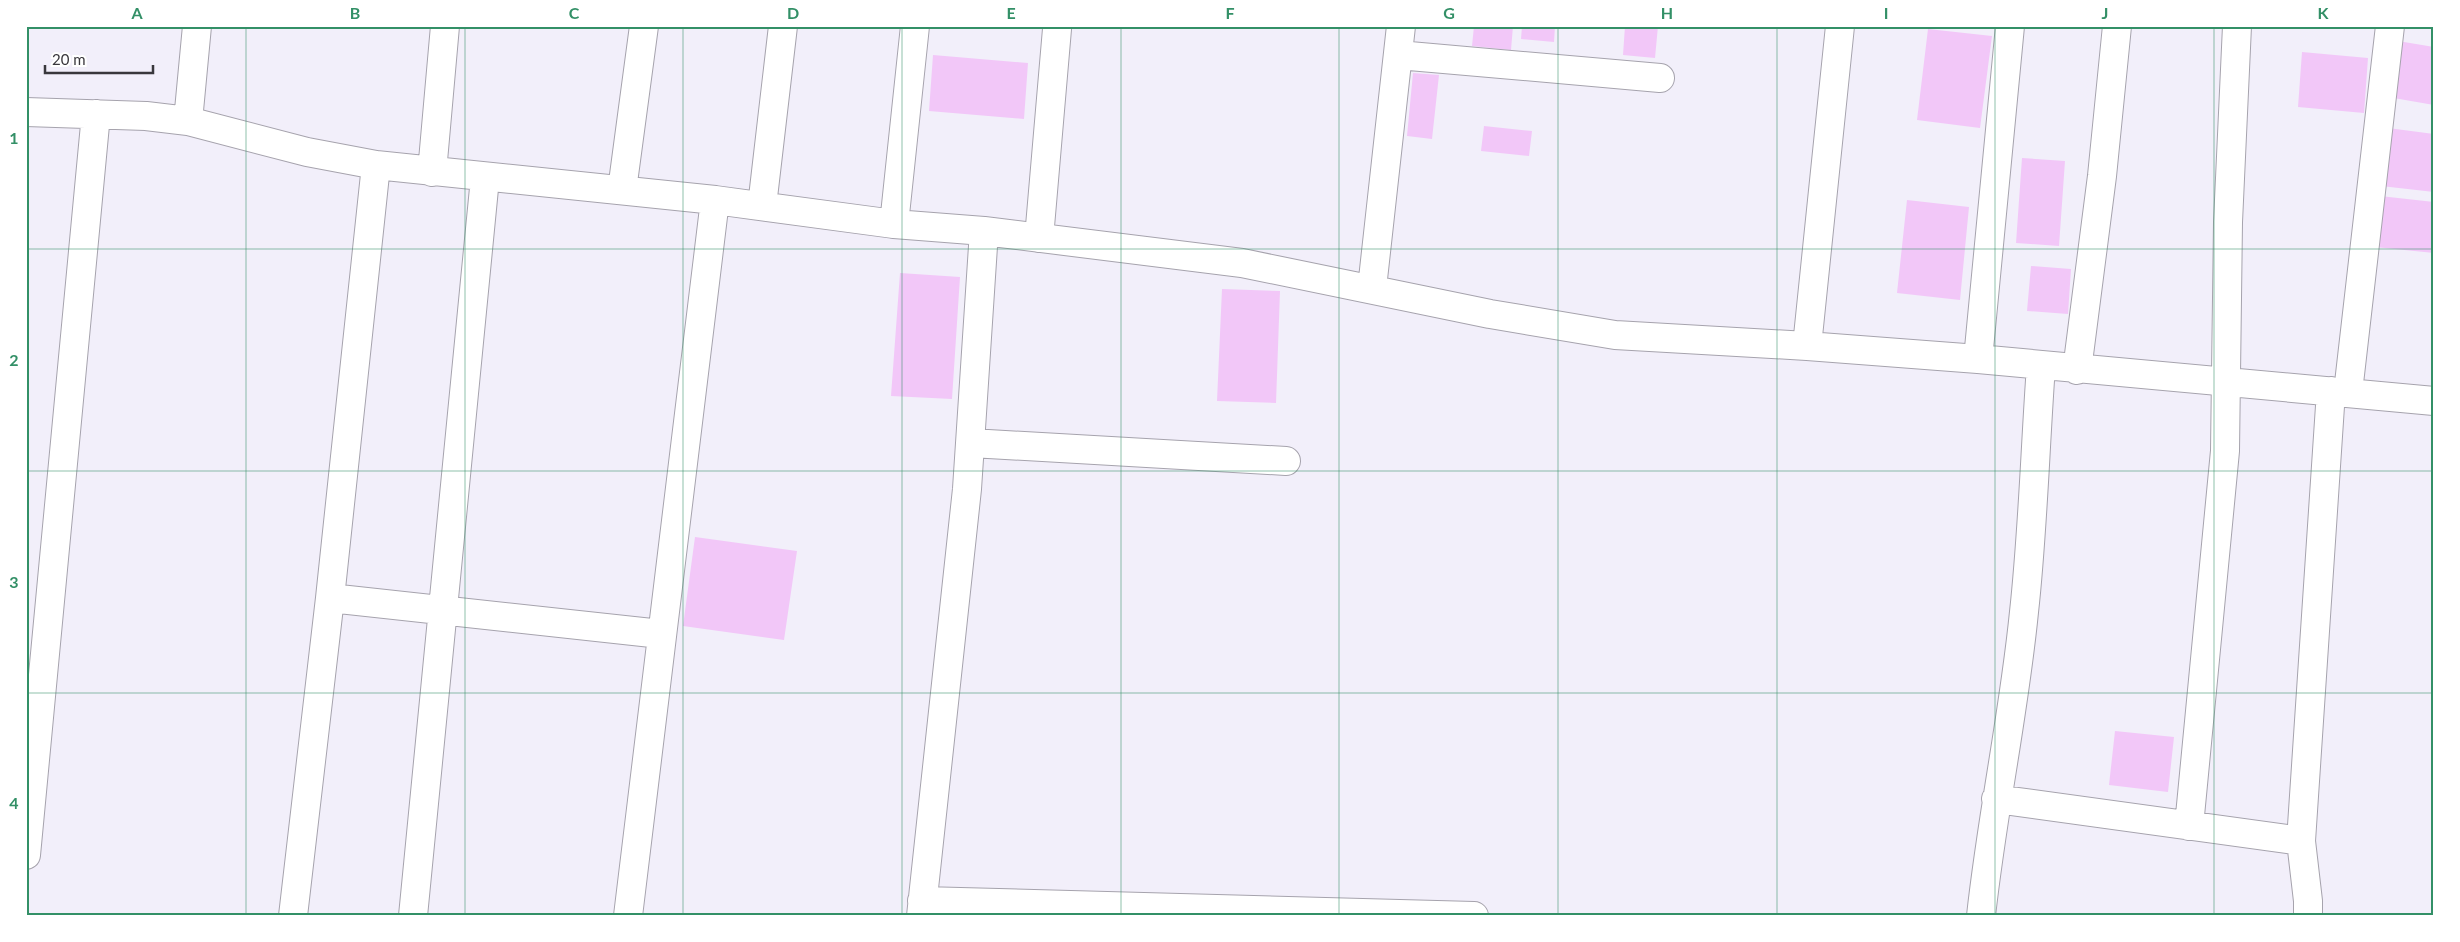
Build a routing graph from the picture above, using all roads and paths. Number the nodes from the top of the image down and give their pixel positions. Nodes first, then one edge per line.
1 (197, 26) edge
2 (445, 26) edge
3 (644, 26) edge
4 (783, 26) edge
5 (915, 26) edge
6 (1401, 26) edge
7 (1840, 26) edge
8 (2010, 26) edge
9 (2117, 26) edge
10 (2236, 26) edge
11 (2390, 26) edge
12 (1057, 29) dead end
13 (1398, 55) junction
14 (1660, 78) dead end
15 (26, 112) edge
16 (96, 114) junction
17 (188, 121) junction
18 (376, 166) junction
19 (432, 172) junction
20 (485, 178) junction
21 (622, 190) junction
22 (715, 200) junction
23 (762, 206) junction
24 (894, 224) junction
25 (984, 231) junction
26 (1039, 238) junction
27 (1372, 288) junction
28 (1807, 346) junction
29 (1978, 359) junction
30 (2040, 366) junction
31 (2077, 370) junction
32 (2227, 382) junction
33 (2340, 391) junction
34 (2434, 401) edge
35 (971, 443) junction
36 (1286, 461) dead end
37 (330, 598) junction
38 (443, 609) junction
39 (661, 634) junction
40 (1996, 799) junction
41 (2189, 826) junction
42 (2301, 840) junction
43 (26, 855) edge
44 (921, 908) edge
45 (293, 916) edge
46 (413, 916) edge
47 (628, 916) edge
48 (1474, 916) edge
49 (1981, 916) edge
50 (2308, 916) edge

1 - 17 street
2 - 19 street
3 - 21 street
4 - 23 street
5 - 24 street
6 - 13 street
7 - 28 street
8 - 29 street
9 - 31 street
10 - 32 street
11 - 33 street
12 - 26 street
13 - 14 street
13 - 27 street
15 - 16 street
16 - 17 street
16 - 43 street
17 - 18 street
18 - 19 street
18 - 37 street
19 - 20 street
20 - 21 street
20 - 38 street
21 - 22 street
22 - 23 street
22 - 39 street
23 - 24 street
24 - 25 street
25 - 26 street
25 - 35 street
26 - 27 street
27 - 28 street
28 - 29 street
29 - 30 street
30 - 31 street
30 - 40 street
31 - 32 street
32 - 33 street
32 - 41 street
33 - 34 street
33 - 42 street
35 - 36 street
35 - 44 street
37 - 38 street
37 - 45 street
38 - 39 street
38 - 46 street
39 - 47 street
40 - 41 street
40 - 49 street
41 - 42 street
42 - 50 street
44 - 48 street

